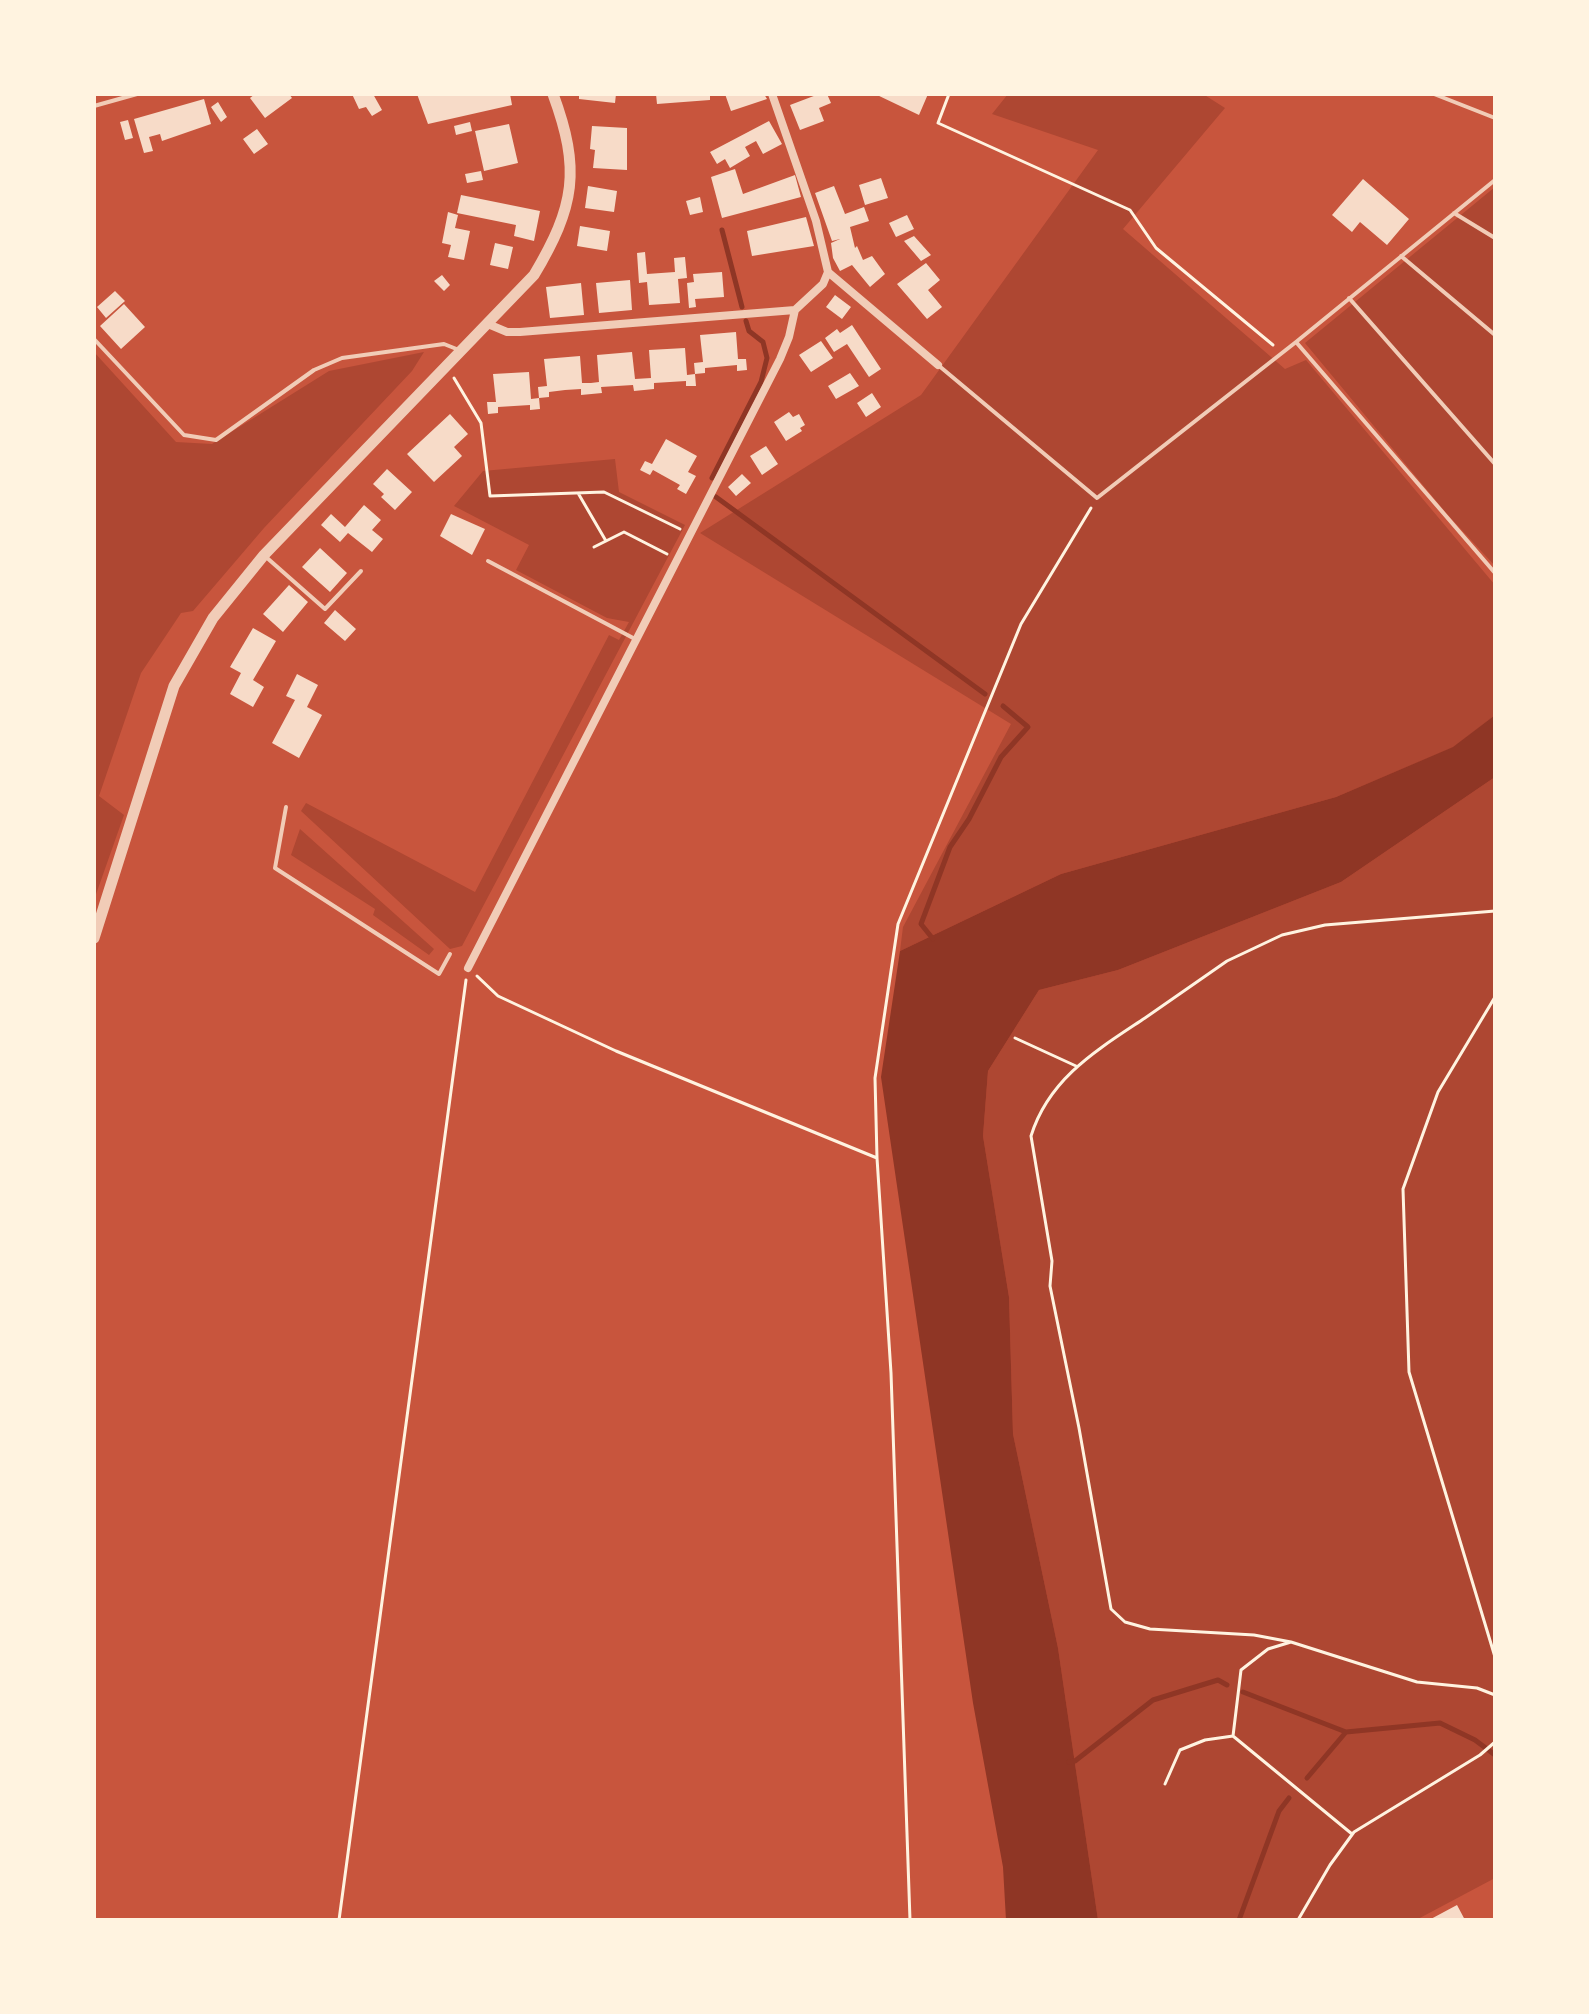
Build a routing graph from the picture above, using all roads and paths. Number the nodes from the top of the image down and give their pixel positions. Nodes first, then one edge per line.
1 (137, 94) edge
2 (553, 94) edge
3 (772, 94) edge
4 (949, 94) edge
5 (1434, 94) edge
6 (94, 106) edge
7 (1495, 118) edge
8 (1495, 180) edge
9 (1454, 213) junction
10 (1495, 238) edge
11 (1401, 256) junction
12 (828, 272) junction
13 (1349, 298) junction
14 (795, 310) junction
15 (488, 324) junction
16 (1495, 335) edge
17 (94, 339) edge
18 (1296, 342) junction
19 (463, 351) junction
20 (1282, 353) junction
21 (938, 365) joint
22 (447, 367) junction
23 (1495, 464) edge
24 (578, 493) junction
25 (1097, 498) junction
26 (691, 534) junction
27 (606, 541) junction
28 (594, 547) dead end
29 (264, 555) junction
30 (678, 560) junction
31 (488, 561) dead end
32 (361, 571) dead end
33 (1495, 573) edge
34 (637, 640) junction
35 (286, 807) dead end
36 (1495, 911) edge
37 (94, 938) edge
38 (450, 954) dead end
39 (468, 968) junction
40 (1495, 997) edge
41 (1015, 1038) dead end
42 (1076, 1066) junction
43 (877, 1158) junction
44 (1291, 1642) junction
45 (1495, 1657) edge
46 (1495, 1695) edge
47 (1233, 1736) junction
48 (1493, 1743) edge
49 (1165, 1784) dead end
50 (1352, 1834) junction
51 (339, 1920) edge
52 (910, 1920) edge
53 (1298, 1920) edge

1 - 6 lane
2 - 15 street
3 - 12 street
4 - 20 path
5 - 7 lane
8 - 9 lane
9 - 10 lane
9 - 11 lane
11 - 13 lane
11 - 16 lane
12 - 14 street
12 - 21 street
13 - 18 lane
13 - 23 lane
14 - 15 street
14 - 26 street
15 - 19 street
17 - 19 lane
18 - 20 lane
18 - 33 lane
19 - 22 street
20 - 25 lane
21 - 25 lane
22 - 24 path
22 - 29 street
24 - 26 path
24 - 27 path
25 - 43 path
26 - 30 street
27 - 28 path
27 - 30 path
29 - 32 lane
29 - 37 street
30 - 34 street
31 - 34 lane
34 - 39 street
35 - 38 lane
36 - 42 path
39 - 43 path
39 - 51 path
40 - 45 path
41 - 42 path
42 - 44 path
43 - 52 path
44 - 46 path
44 - 47 path
47 - 49 path
47 - 50 path
48 - 50 path
50 - 53 path

